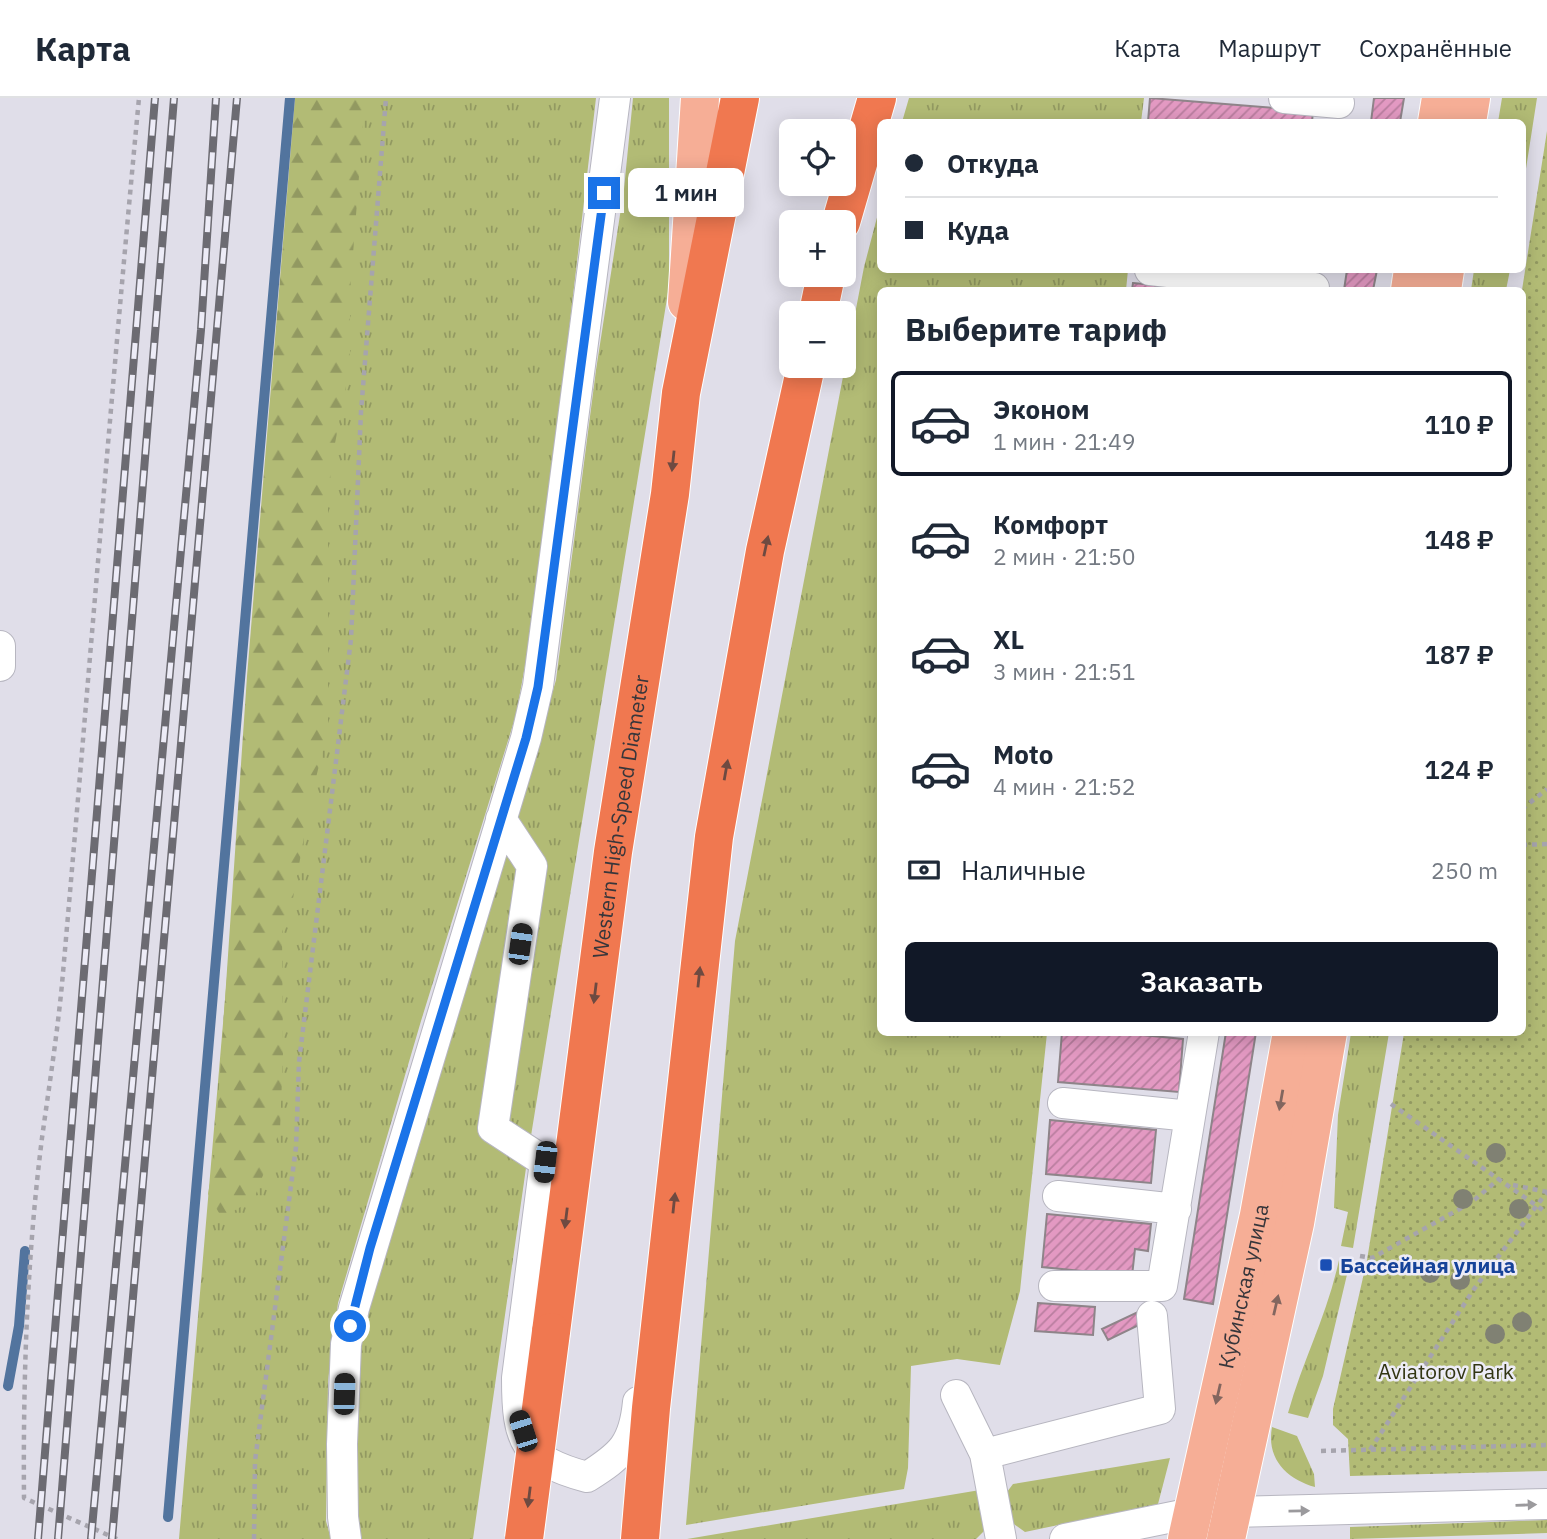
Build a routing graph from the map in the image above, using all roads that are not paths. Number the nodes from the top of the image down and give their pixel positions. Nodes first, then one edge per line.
1 (615, 98) edge
2 (700, 98) edge
3 (740, 98) edge
4 (877, 98) edge
5 (1284, 98) edge
6 (1441, 98) edge
7 (1471, 98) edge
8 (1338, 108) edge
9 (1438, 119) edge
10 (1468, 119) edge
11 (844, 210) edge
12 (1188, 273) edge
13 (1315, 283) edge
14 (803, 378) edge
15 (681, 393) junction
16 (0, 646) edge
17 (0, 666) edge
18 (501, 819) junction
19 (1203, 1036) edge
20 (1291, 1036) edge
21 (1327, 1036) edge
22 (1063, 1103) dead end
23 (1190, 1116) junction
24 (1058, 1196) dead end
25 (1176, 1209) junction
26 (654, 1248) dead end
27 (1054, 1286) dead end
28 (1152, 1316) dead end
29 (956, 1395) dead end
30 (985, 1454) junction
31 (1547, 1504) edge
32 (1228, 1525) edge
33 (1190, 1526) edge
34 (1084, 1537) edge
35 (346, 1539) edge
36 (524, 1539) edge
37 (640, 1539) edge
38 (1001, 1539) edge

1 - 18 street
2 - 15 main road
3 - 15 highway, Western High-Speed Diameter
4 - 11 highway
5 - 8 street
6 - 9 main road
7 - 10 main road
12 - 13 street
37 -> 14 highway
15 -> 36 highway, Western High-Speed Diameter, bridge
16 - 17 street
18 - 26 street
18 - 35 street
19 - 23 street
20 -> 33 main road, Кубинская улица
32 -> 21 main road, Кубинская улица
22 - 23 street
23 - 25 street
24 - 25 street
25 - 27 street
28 - 30 street
29 - 30 street
30 - 38 street
32 -> 31 street
32 - 33 street
33 - 34 street

